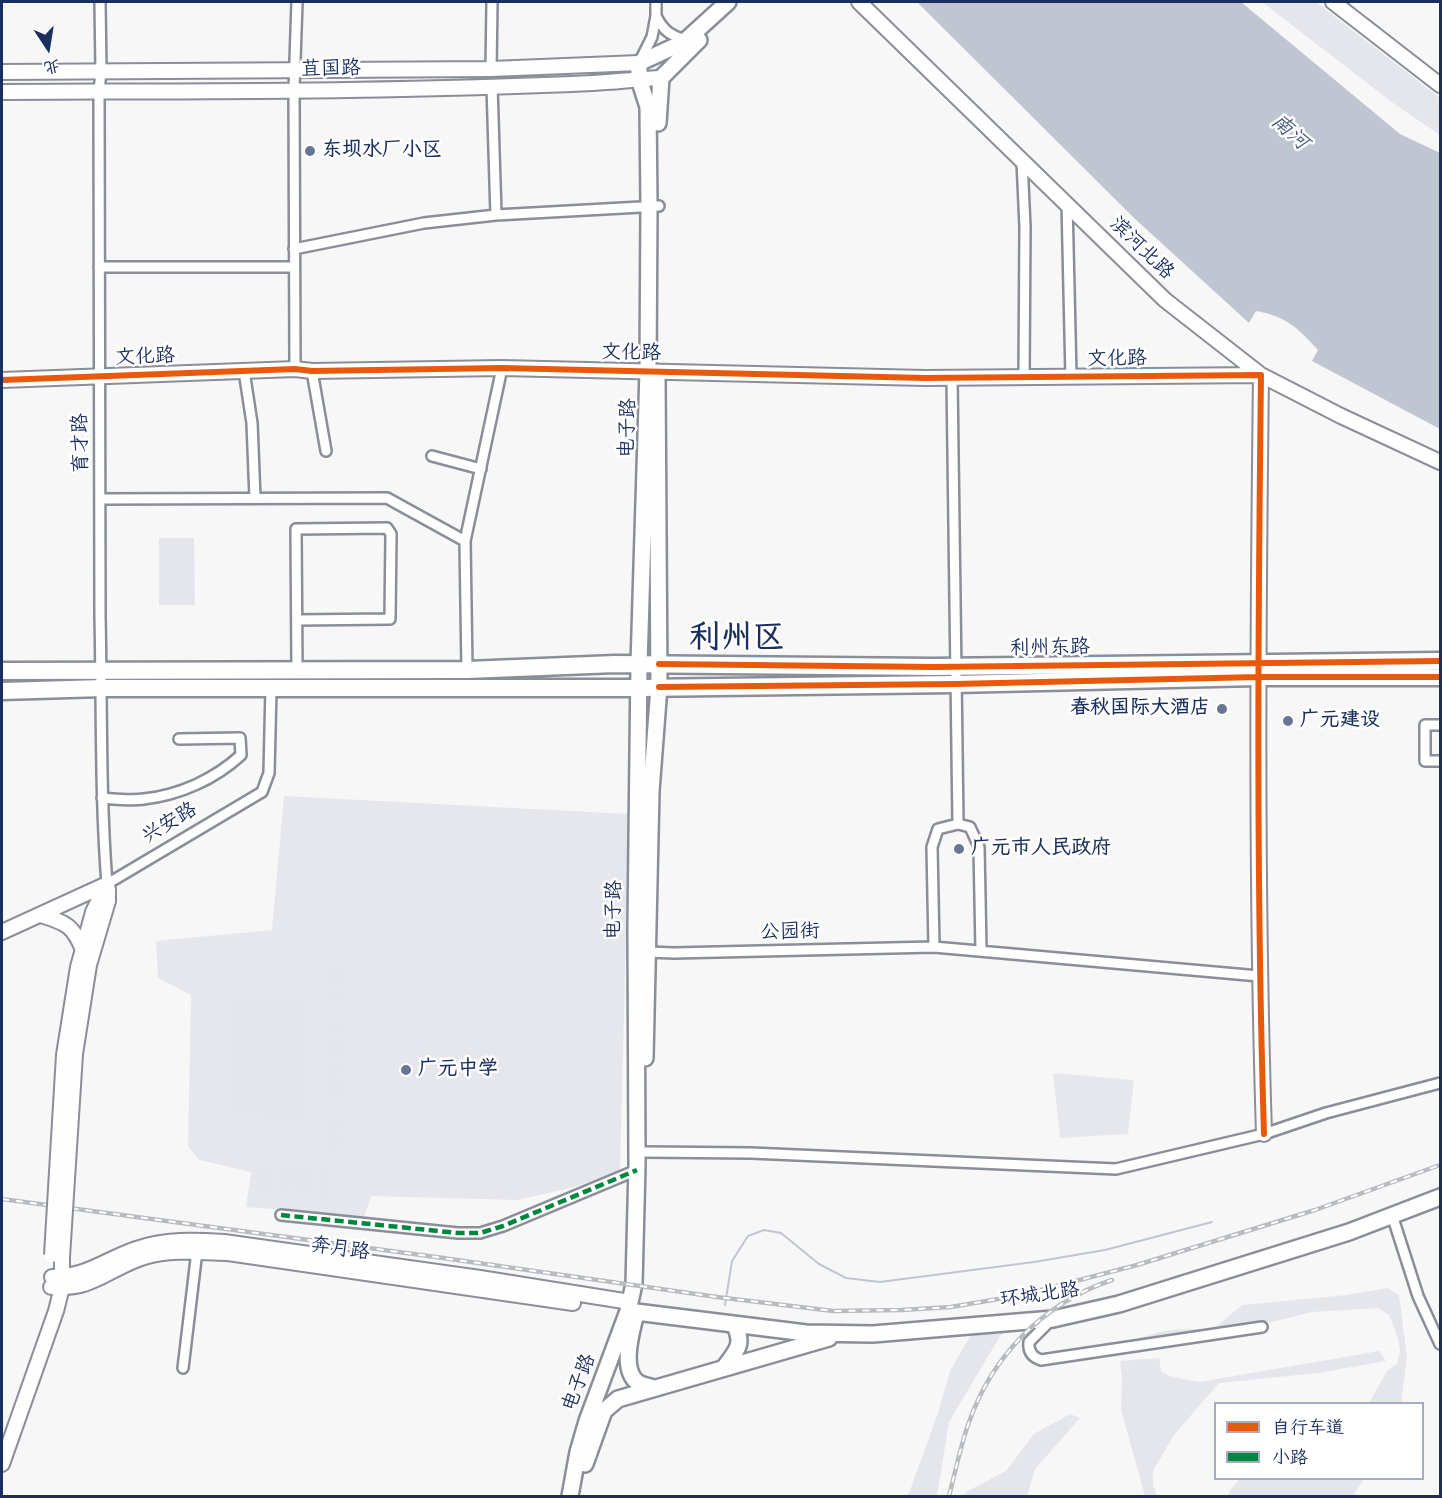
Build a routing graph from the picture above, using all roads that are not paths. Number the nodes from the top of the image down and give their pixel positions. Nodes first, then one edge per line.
1 (100, 2) edge
2 (297, 2) edge
3 (492, 2) edge
4 (656, 2) edge
5 (859, 2) edge
6 (1333, 2) edge
7 (730, 4) edge
8 (656, 16) junction
9 (687, 40) junction
10 (639, 63) junction
11 (491, 69) junction
12 (296, 70) junction
13 (101, 71) junction
14 (2, 72) edge
15 (661, 78) junction
16 (639, 79) junction
17 (1439, 82) edge
18 (492, 86) junction
19 (294, 90) junction
20 (2, 92) edge
21 (99, 92) junction
22 (1022, 160) junction
23 (1067, 203) junction
24 (654, 206) junction
25 (496, 215) junction
26 (294, 249) junction
27 (99, 267) junction
28 (294, 267) junction
29 (502, 368) junction
30 (295, 369) junction
31 (244, 370) junction
32 (312, 371) junction
33 (652, 371) junction
34 (1261, 375) junction
35 (99, 376) junction
36 (1071, 377) junction
37 (952, 378) junction
38 (1024, 378) junction
39 (2, 380) edge
40 (326, 451) dead end
41 (432, 456) dead end
42 (1440, 462) edge
43 (481, 469) junction
44 (255, 498) junction
45 (100, 499) junction
46 (465, 541) junction
47 (297, 620) junction
48 (1440, 661) edge
49 (639, 664) junction
50 (659, 664) junction
51 (955, 667) junction
52 (74, 670) junction
53 (101, 670) junction
54 (141, 670) junction
55 (297, 670) junction
56 (467, 670) junction
57 (1258, 670) junction
58 (2, 671) edge
59 (1440, 677) edge
60 (956, 684) junction
61 (659, 687) junction
62 (103, 688) junction
63 (141, 688) junction
64 (271, 688) junction
65 (639, 688) junction
66 (74, 689) junction
67 (2, 691) edge
68 (1440, 725) edge
69 (179, 739) dead end
70 (1440, 760) edge
71 (102, 798) junction
72 (958, 824) junction
73 (107, 884) junction
74 (40, 915) junction
75 (2, 932) edge
76 (933, 946) junction
77 (83, 950) junction
78 (981, 951) junction
79 (648, 952) junction
80 (1259, 976) junction
81 (70, 1054) junction
82 (1440, 1083) edge
83 (1264, 1134) junction
84 (644, 1152) junction
85 (637, 1170) junction
86 (1440, 1197) edge
87 (281, 1215) dead end
88 (1392, 1215) junction
89 (197, 1251) junction
90 (57, 1282) junction
91 (631, 1308) junction
92 (653, 1314) junction
93 (1053, 1319) junction
94 (734, 1324) junction
95 (1262, 1327) dead end
96 (843, 1334) junction
97 (629, 1344) junction
98 (1440, 1344) edge
99 (183, 1368) dead end
100 (724, 1368) junction
101 (655, 1388) junction
102 (2, 1464) edge
103 (570, 1497) edge
104 (581, 1497) edge

1 - 13 street, 育才路
2 - 12 street
3 - 11 street
4 - 8 street
5 - 22 street, 滨河北路
6 - 17 street
7 - 9 main road
7 - 15 main road
8 - 9 street
8 - 10 street
9 - 10 main road
10 - 11 street, 苴国路
10 - 16 main road, 电子路
11 - 12 street, 苴国路
12 - 13 street, 苴国路
12 - 19 street
13 - 14 street, 苴国路
13 - 21 street, 育才路
15 - 16 street, 苴国路
15 - 24 main road, 电子路
16 - 18 street, 苴国路
16 - 24 main road, 电子路
18 - 19 street, 苴国路
18 - 25 street
19 - 21 street, 苴国路
19 - 26 street
20 - 21 street, 苴国路
21 - 27 street, 育才路
22 - 23 street, 滨河北路
22 - 38 street
23 - 34 street, 滨河北路
23 - 36 street
24 - 25 street
24 - 33 main road, 电子路
25 - 26 street
26 - 28 street
27 - 28 street
27 - 35 street, 育才路
28 - 30 street
29 - 32 street, 文化路
29 - 33 street, 文化路
29 - 43 street
30 - 31 street, 文化路
30 - 32 street, 文化路
31 - 35 street, 文化路
31 - 44 street
32 - 40 street
33 - 37 street, 文化路
33 - 49 main road, 电子路
33 - 50 main road, 电子路
34 - 36 street, 文化路
34 - 42 street, 滨河北路
34 - 57 street
35 - 39 street, 文化路
35 - 45 street, 育才路
36 - 38 street, 文化路
37 - 38 street, 文化路
37 - 51 street
41 - 43 street
43 - 46 street
44 - 45 street
44 - 46 street
45 - 53 street, 育才路
46 - 56 street
47 - 47 street
47 - 55 street
48 - 57 highway, 利州东路
49 - 50 highway, 利州东路
49 - 56 highway, 利州东路
49 - 65 main road, 电子路
50 - 51 highway, 利州东路
50 - 61 main road, 电子路
51 - 57 highway, 利州东路
51 - 60 street
52 - 53 highway, 利州东路
52 - 58 highway, 利州东路
52 - 66 main road
53 - 54 highway, 利州东路
53 - 62 street, 育才路
54 - 55 highway, 利州东路
54 - 63 main road
55 - 56 highway, 利州东路
57 - 59 highway, 利州东路
57 - 60 highway, 利州东路
57 - 80 street
60 - 61 highway, 利州东路
60 - 72 street
61 - 65 highway, 利州东路
61 - 79 main road, 电子路
62 - 63 highway, 利州东路
62 - 66 highway, 利州东路
62 - 71 street, 育才路
63 - 64 highway, 利州东路
64 - 65 highway, 利州东路
64 - 73 street, 兴安路
65 - 85 main road, 电子路
66 - 67 highway, 利州东路
68 - 70 street
69 - 71 street
71 - 73 street, 育才路
72 - 76 street
72 - 78 street
73 - 74 street, 兴安路
73 - 77 street
73 - 81 street
74 - 75 street, 兴安路
74 - 77 street
76 - 78 street, 公园街
76 - 79 street, 公园街
77 - 81 street
78 - 80 street
79 - 84 main road, 电子路
80 - 83 street
81 - 90 street, bridge
82 - 83 street
83 - 84 street
84 - 91 main road, 电子路
85 - 87 street
85 - 91 main road, 电子路
86 - 88 main road, 环城北路
88 - 93 main road, 环城北路
88 - 98 street
89 - 90 street, 奔月路
89 - 91 street, 奔月路
89 - 99 street
90 - 91 street
90 - 102 street
91 - 92 main road, 环城北路
91 - 97 main road
91 - 103 main road, 电子路
92 - 94 main road, 环城北路
92 - 97 main road
93 - 95 street
93 - 96 main road, 环城北路
94 - 96 main road, 环城北路
94 - 100 main road
96 - 100 main road, 电子路
97 - 101 main road
100 - 101 main road, 电子路
101 - 104 main road, 电子路

